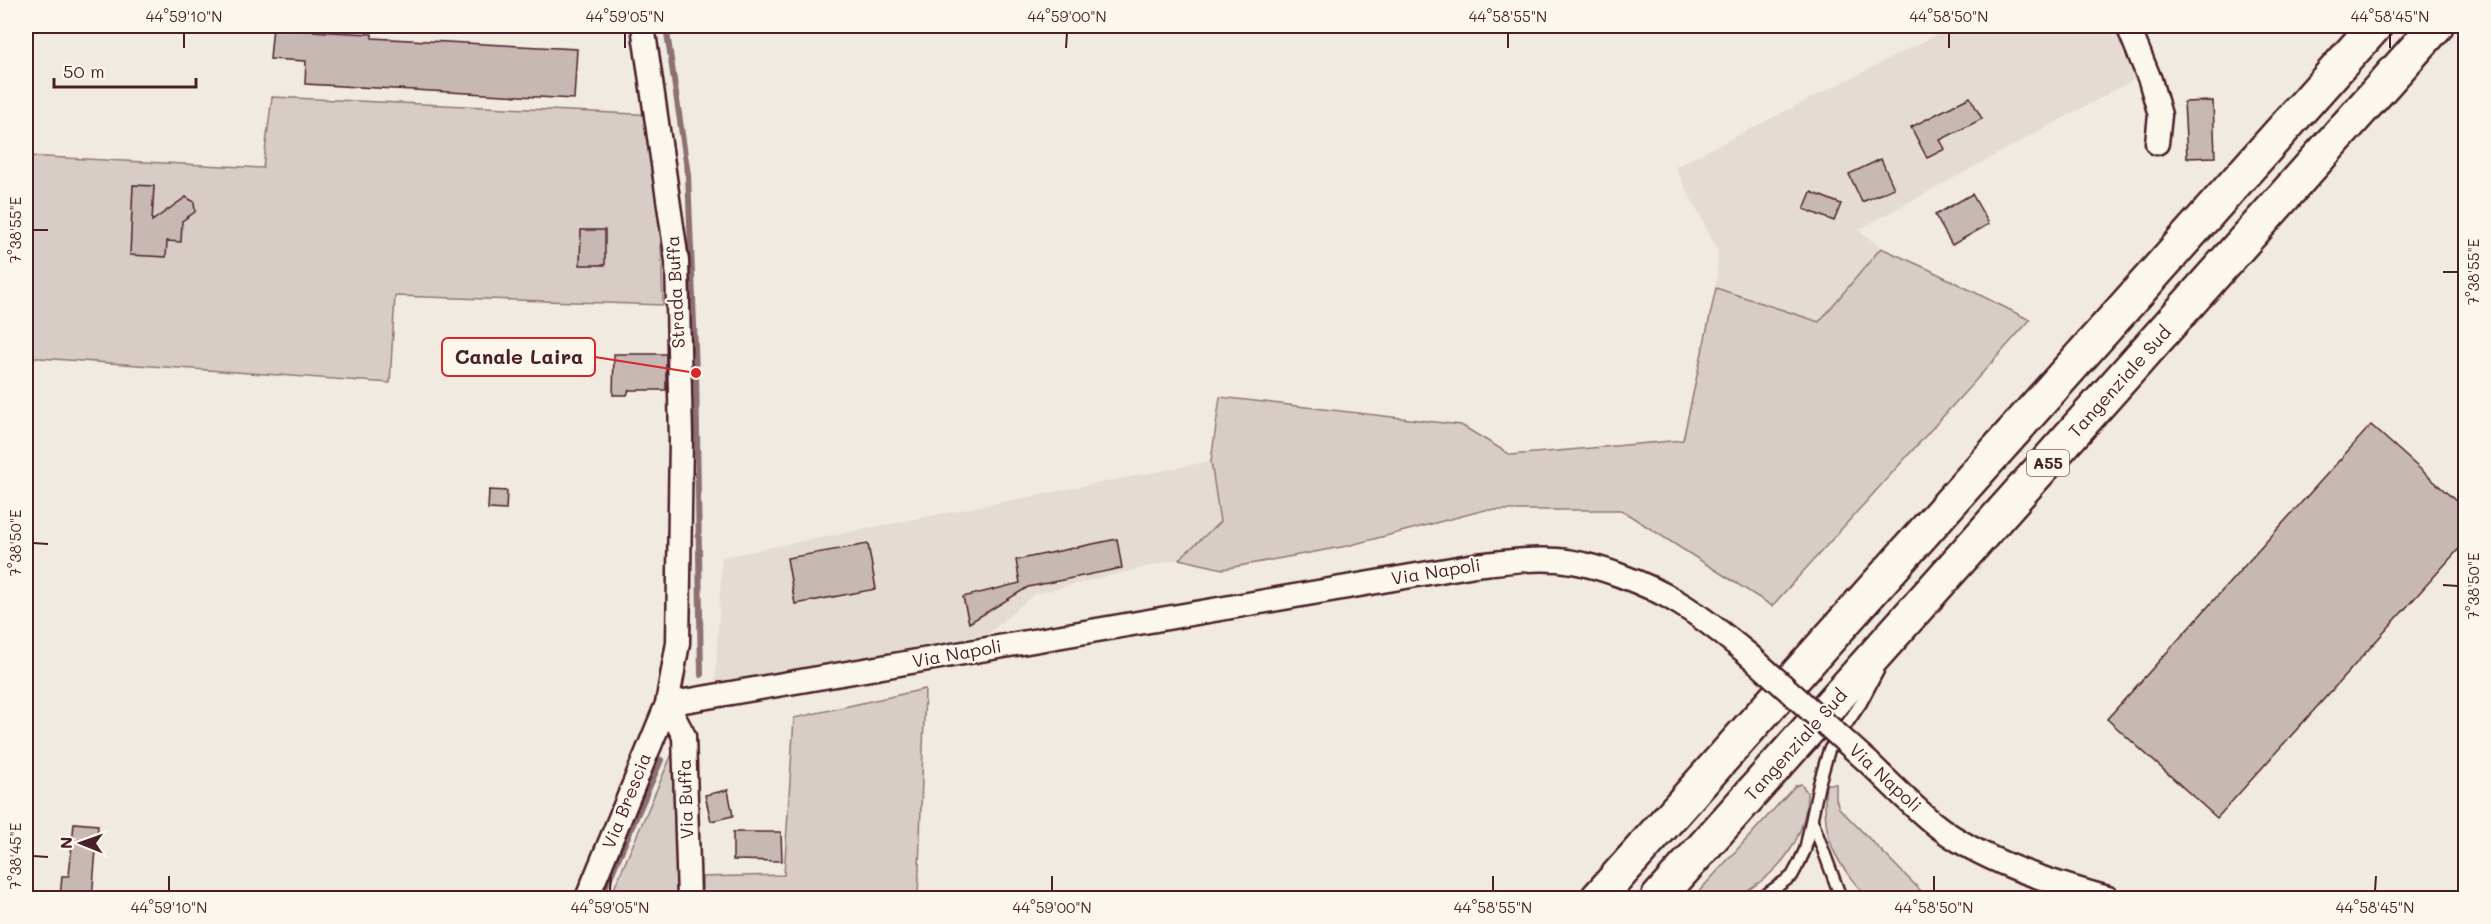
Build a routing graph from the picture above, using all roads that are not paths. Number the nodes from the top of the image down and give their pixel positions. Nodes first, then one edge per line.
1 (642, 26) edge
2 (2128, 26) edge
3 (2375, 26) edge
4 (2436, 26) edge
5 (2157, 143) dead end
6 (1902, 626) junction
7 (667, 704) junction
8 (1812, 818) junction
9 (587, 898) edge
10 (689, 898) edge
11 (1598, 898) edge
12 (1658, 898) edge
13 (1761, 898) edge
14 (1841, 898) edge
15 (2108, 898) edge

1 - 7 street, Strada Buffa
2 - 5 street
3 - 11 highway, A55
4 - 6 highway, Tangenziale Sud / A55
6 - 8 lane
6 - 12 highway, Tangenziale Sud / A55
7 - 9 street, Via Brescia
7 - 10 street, Via Buffa
7 - 15 street, Via Napoli, bridge
8 - 13 lane
8 - 14 lane

